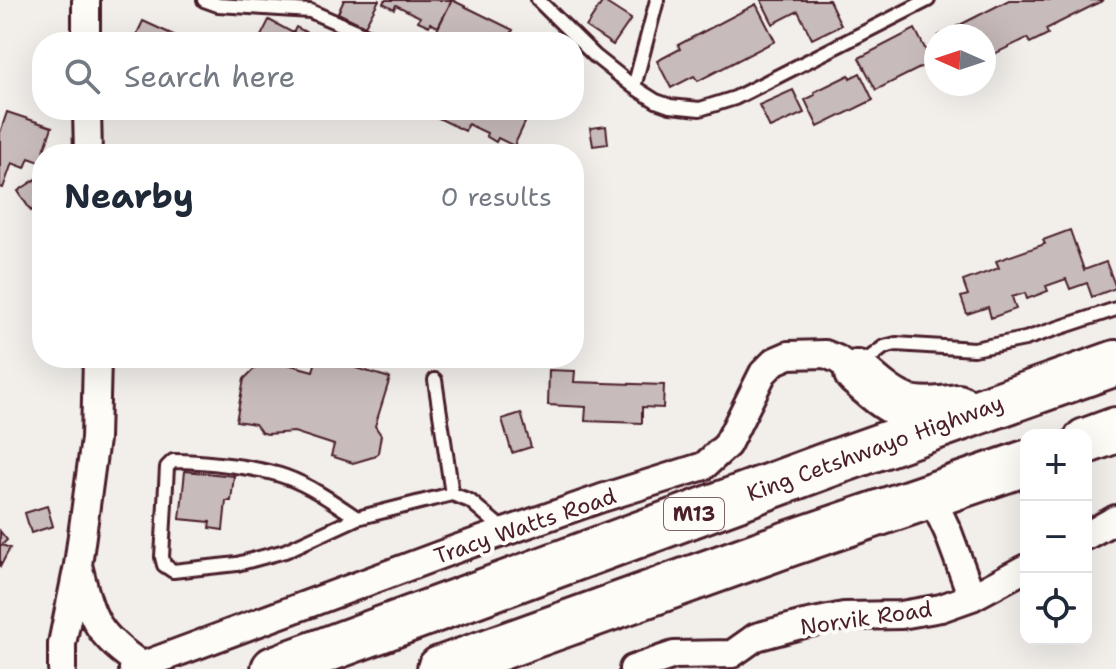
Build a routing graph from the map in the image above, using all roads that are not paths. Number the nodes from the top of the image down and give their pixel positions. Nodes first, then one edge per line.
1 (86, 0) edge
2 (204, 0) edge
3 (538, 0) edge
4 (657, 0) edge
5 (928, 0) edge
6 (86, 32) edge
7 (360, 32) edge
8 (571, 32) edge
9 (584, 45) edge
10 (634, 87) junction
11 (87, 120) edge
12 (88, 144) edge
13 (1116, 309) edge
14 (1116, 363) edge
15 (97, 368) edge
16 (855, 372) junction
17 (435, 380) dead end
18 (1011, 399) junction
19 (1116, 430) edge
20 (1092, 439) edge
21 (830, 464) junction
22 (1020, 465) edge
23 (452, 494) junction
24 (931, 496) junction
25 (357, 518) junction
26 (1116, 519) edge
27 (506, 532) junction
28 (1092, 533) edge
29 (78, 565) junction
30 (1020, 571) edge
31 (972, 597) junction
32 (62, 657) edge
33 (732, 661) edge
34 (138, 667) edge
35 (42, 669) edge
36 (274, 669) edge
37 (440, 669) edge
38 (633, 669) edge

1 - 6 street
2 - 7 lane
3 - 8 lane
4 - 10 lane
5 - 10 lane
9 - 10 lane
11 - 12 street
13 - 16 lane
14 - 18 highway, King Cetshwayo Highway / M13
15 - 29 street, Tracy Watts Road
16 - 18 highway
16 - 21 highway
16 - 27 street, Tracy Watts Road
17 - 23 lane
18 - 21 highway, King Cetshwayo Highway / M13
19 - 20 highway
21 - 36 highway, King Cetshwayo Highway / M13
22 - 24 highway
23 - 25 lane
23 - 27 lane
24 - 31 street
24 - 37 highway
25 - 25 lane
26 - 28 street
27 - 34 street, Tracy Watts Road
29 - 32 street, Tracy Watts Road
29 - 34 street, Tracy Watts Road
30 - 31 street, Norvik Road
31 - 33 street, Norvik Road
32 - 35 street
33 - 38 street

